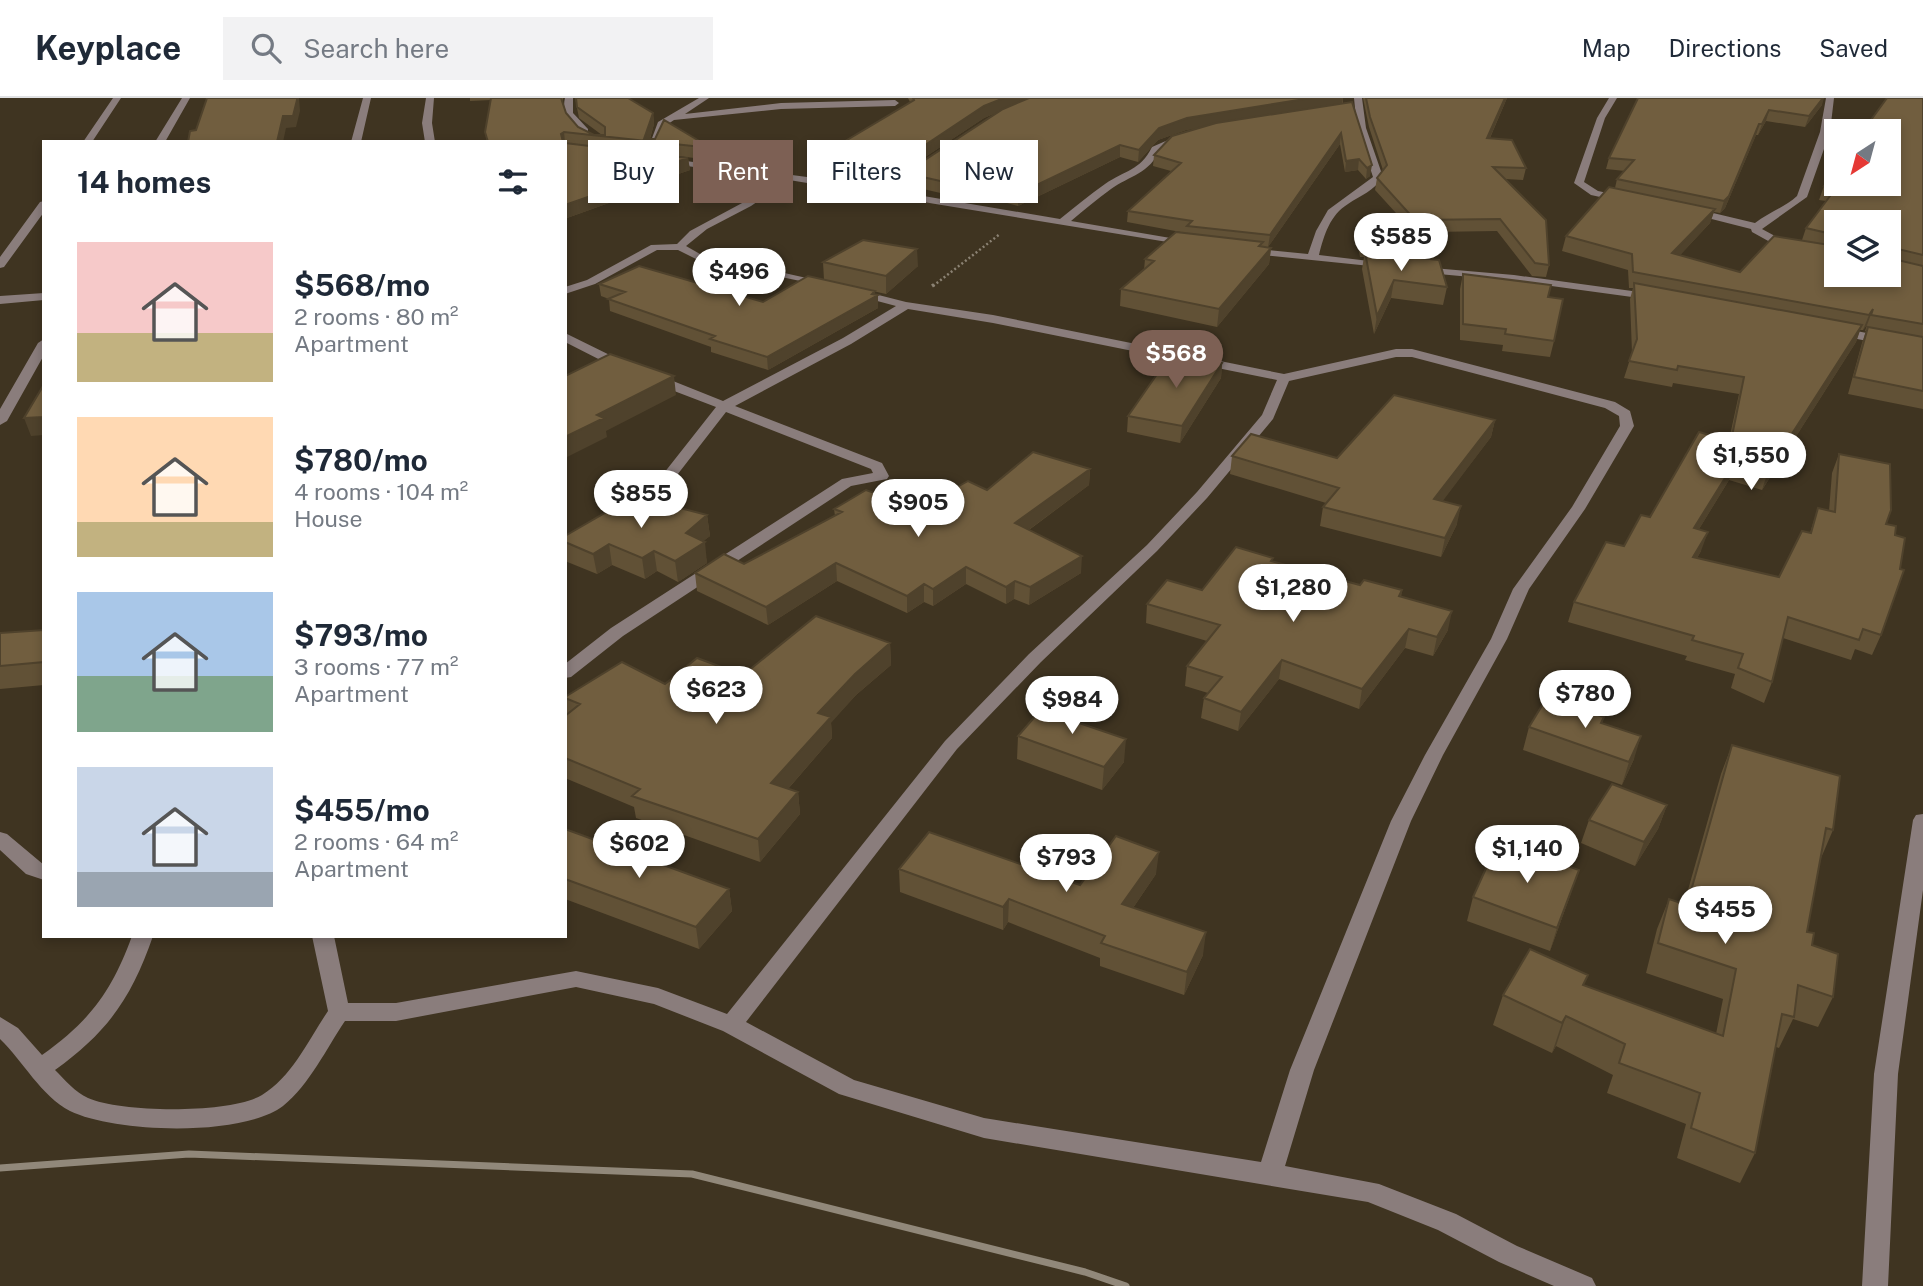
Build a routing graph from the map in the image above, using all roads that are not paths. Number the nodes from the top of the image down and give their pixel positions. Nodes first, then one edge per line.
1 (117, 98) edge
2 (186, 98) edge
3 (367, 98) edge
4 (430, 98) edge
5 (569, 98) edge
6 (705, 98) edge
7 (1614, 98) edge
8 (1830, 98) edge
9 (895, 100) edge
10 (1354, 104) edge
11 (889, 113) edge
12 (670, 118) junction
13 (861, 133) edge
14 (1196, 133) edge
15 (592, 136) edge
16 (88, 140) edge
17 (161, 140) edge
18 (356, 140) edge
19 (430, 140) edge
20 (654, 140) edge
21 (849, 140) edge
22 (926, 199) edge
23 (1632, 201) edge
24 (750, 203) edge
25 (42, 207) edge
26 (1682, 209) edge
27 (1061, 223) junction
28 (1758, 227) junction
29 (1203, 246) edge
30 (680, 247) junction
31 (1238, 250) edge
32 (1824, 254) edge
33 (1313, 258) junction
34 (0, 265) edge
35 (567, 290) edge
36 (42, 296) edge
37 (1663, 299) edge
38 (0, 300) edge
39 (906, 305) junction
40 (1819, 327) edge
41 (567, 338) edge
42 (42, 347) edge
43 (1923, 348) edge
44 (1284, 378) junction
45 (724, 406) junction
46 (0, 421) edge
47 (618, 516) edge
48 (567, 671) edge
49 (1923, 820) edge
50 (0, 839) edge
51 (42, 872) edge
52 (142, 938) edge
53 (323, 938) edge
54 (338, 1012) junction
55 (731, 1025) junction
56 (0, 1026) edge
57 (40, 1069) junction
58 (1270, 1174) junction
59 (1583, 1286) edge
60 (1875, 1286) edge

1 - 16 street
2 - 17 street
3 - 18 street
4 - 19 street
5 - 15 street
6 - 12 street
7 - 23 street
8 - 28 street
9 - 11 street
9 - 12 street
10 - 33 street
12 - 20 street
13 - 21 street
14 - 27 street
22 - 27 street
24 - 30 street
25 - 34 street
26 - 28 street
27 - 29 street
28 - 32 street
30 - 35 street
30 - 39 street
31 - 33 street
33 - 37 street
36 - 38 street
39 - 44 street
39 - 45 street
40 - 43 street
41 - 45 street
42 - 46 street
44 - 55 street
44 - 58 street
45 - 47 street
45 - 48 street
49 - 60 street
50 - 51 street
52 - 57 street
53 - 54 street
54 - 55 street
54 - 57 street
55 - 58 street
56 - 57 street
58 - 59 street

